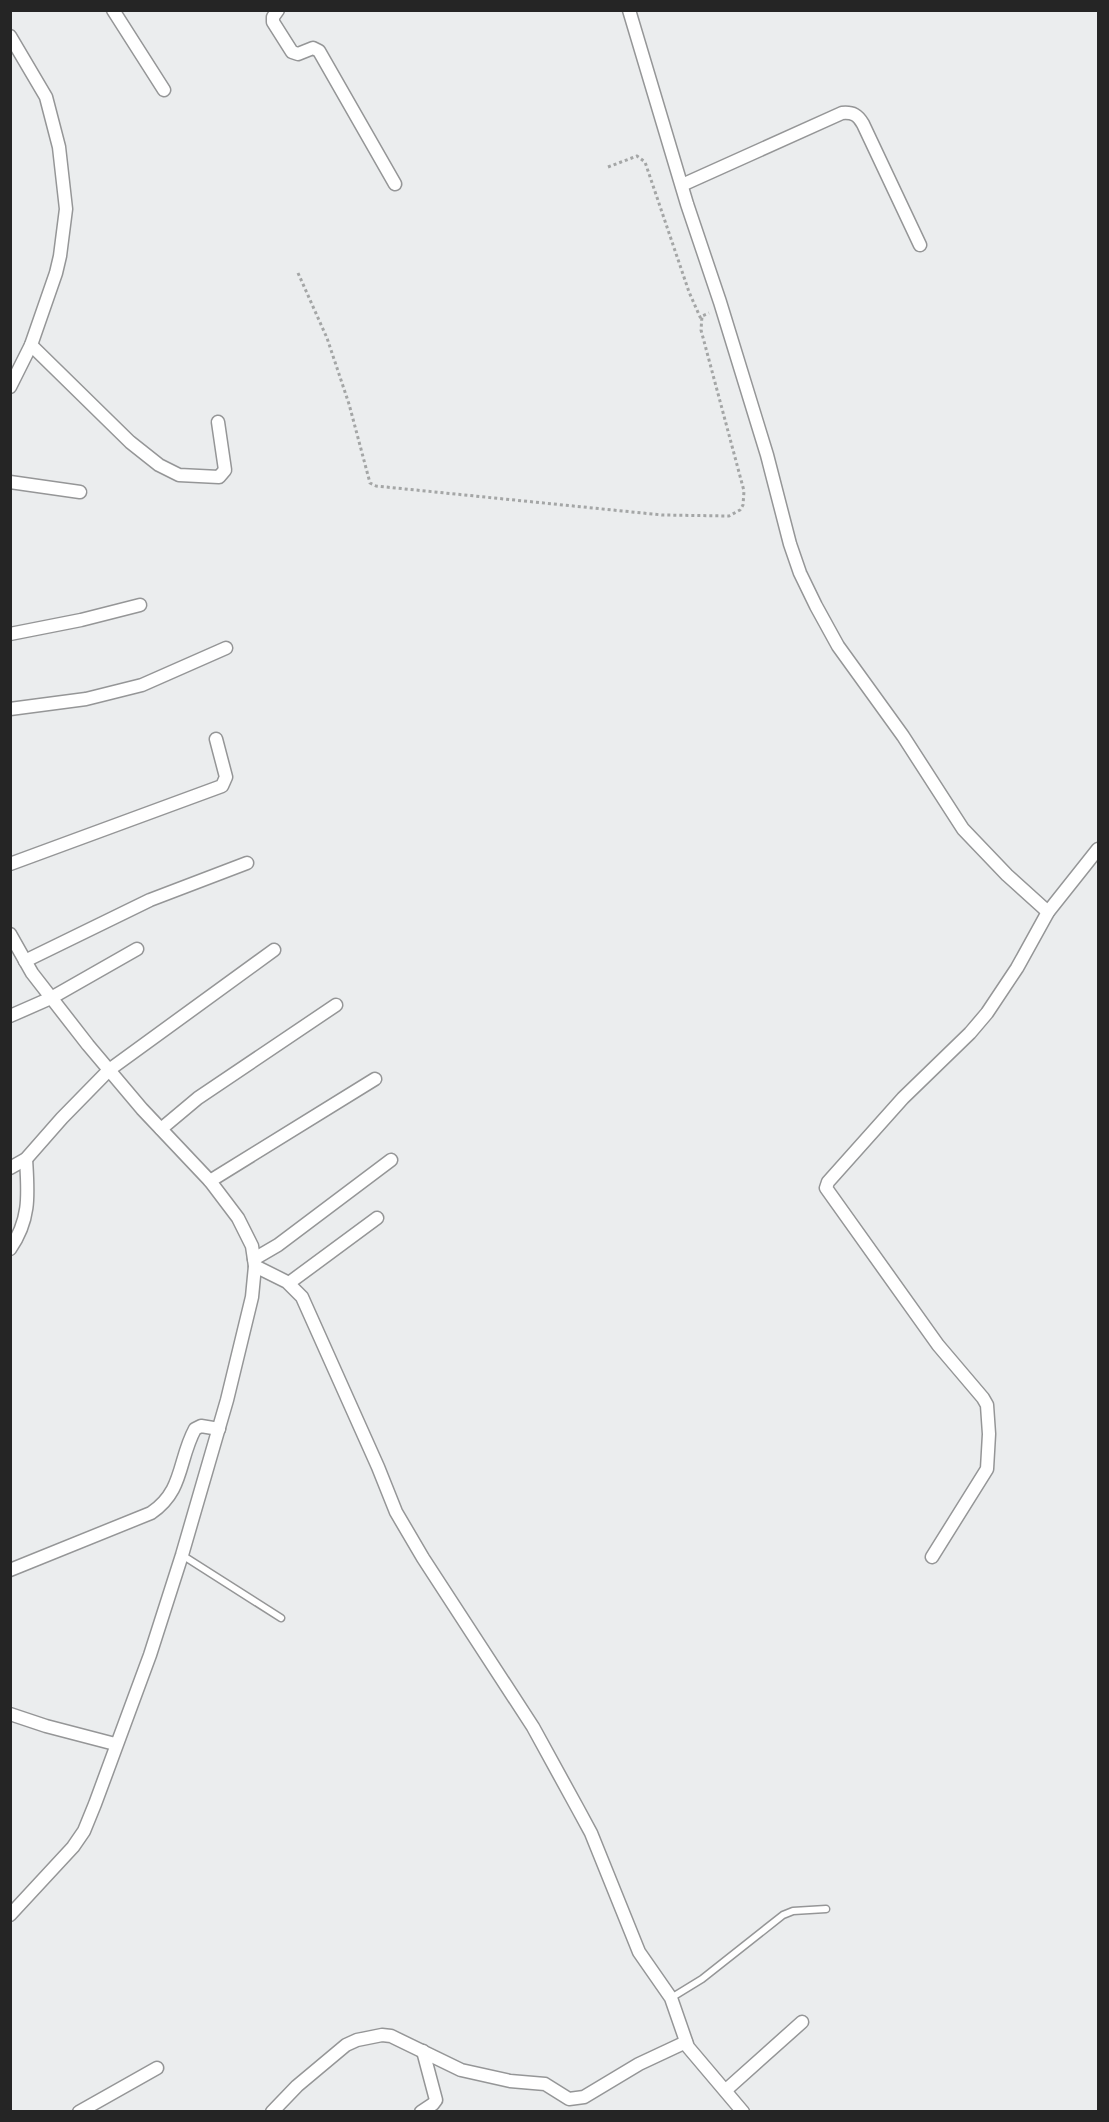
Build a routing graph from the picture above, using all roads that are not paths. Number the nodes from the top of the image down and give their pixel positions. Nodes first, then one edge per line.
1 (113, 10) edge
2 (278, 10) edge
3 (629, 10) edge
4 (10, 36) edge
5 (164, 90) dead end
6 (395, 184) dead end
7 (682, 185) junction
8 (920, 245) dead end
9 (31, 345) junction
10 (10, 387) edge
11 (218, 422) dead end
12 (10, 482) edge
13 (80, 492) dead end
14 (140, 605) dead end
15 (10, 634) edge
16 (226, 648) dead end
17 (10, 709) edge
18 (216, 739) dead end
19 (1098, 849) edge
20 (247, 863) dead end
21 (10, 864) edge
22 (1048, 912) junction
23 (10, 934) edge
24 (14, 948) edge
25 (137, 949) dead end
26 (274, 950) dead end
27 (25, 961) junction
28 (51, 998) junction
29 (336, 1005) dead end
30 (10, 1016) edge
31 (109, 1070) junction
32 (375, 1079) dead end
33 (161, 1129) junction
34 (26, 1159) junction
35 (391, 1160) dead end
36 (10, 1168) edge
37 (210, 1182) junction
38 (377, 1218) dead end
39 (10, 1249) edge
40 (254, 1262) junction
41 (289, 1283) junction
42 (219, 1429) junction
43 (182, 1555) junction
44 (933, 1557) dead end
45 (10, 1570) edge
46 (281, 1618) dead end
47 (10, 1714) edge
48 (115, 1744) junction
49 (826, 1909) dead end
50 (10, 1915) edge
51 (671, 1998) junction
52 (802, 2022) dead end
53 (686, 2042) junction
54 (423, 2051) junction
55 (157, 2068) dead end
56 (726, 2090) junction
57 (79, 2112) edge
58 (272, 2112) edge
59 (421, 2112) edge
60 (743, 2112) edge

1 - 5 street
2 - 6 street
3 - 7 street
4 - 9 street
7 - 8 street
7 - 22 street
9 - 10 street
9 - 11 street
12 - 13 street
14 - 15 street
16 - 17 street
18 - 21 street
19 - 22 street
20 - 27 street
22 - 44 street
23 - 24 street
24 - 27 street
25 - 28 street
26 - 31 street
27 - 28 street
28 - 30 street
28 - 31 street
29 - 33 street
31 - 33 street
31 - 34 street
32 - 37 street
33 - 37 street
34 - 36 street
34 - 39 street
35 - 40 street
37 - 40 street
38 - 41 street
40 - 41 street
40 - 42 street
41 - 51 street
42 - 43 street
42 - 45 street
43 - 46 lane
43 - 48 street
47 - 48 street
48 - 50 street
49 - 51 lane
51 - 53 street
52 - 56 street
53 - 54 street
53 - 56 street
54 - 58 street
54 - 59 street
55 - 57 street
56 - 60 street

